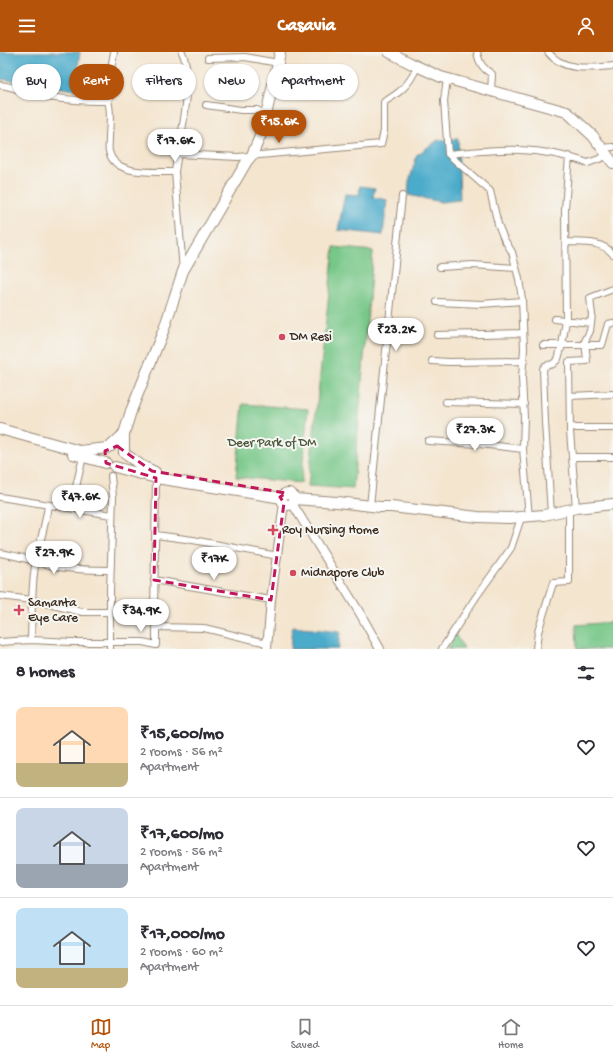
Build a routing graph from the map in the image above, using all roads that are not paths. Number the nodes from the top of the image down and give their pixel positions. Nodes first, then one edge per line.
1 (114, 52) edge
2 (182, 52) edge
3 (280, 52) edge
4 (389, 52) edge
5 (477, 52) edge
6 (548, 52) edge
7 (208, 58) dead end
8 (278, 63) junction
9 (613, 66) edge
10 (417, 67) junction
11 (447, 79) junction
12 (0, 85) edge
13 (491, 92) junction
14 (108, 101) junction
15 (206, 105) dead end
16 (265, 114) junction
17 (613, 147) edge
18 (178, 154) junction
19 (448, 154) junction
20 (252, 155) junction
21 (607, 155) edge
22 (569, 156) junction
23 (175, 172) junction
24 (402, 196) dead end
25 (566, 242) junction
26 (613, 254) edge
27 (440, 266) dead end
28 (516, 268) junction
29 (183, 270) junction
30 (613, 289) edge
31 (522, 301) junction
32 (436, 302) dead end
33 (555, 319) dead end
34 (566, 321) junction
35 (591, 323) junction
36 (613, 323) edge
37 (523, 333) junction
38 (437, 335) dead end
39 (543, 345) dead end
40 (562, 345) junction
41 (585, 345) junction
42 (432, 361) dead end
43 (524, 361) junction
44 (613, 394) edge
45 (570, 396) junction
46 (446, 402) dead end
47 (524, 404) junction
48 (570, 426) junction
49 (613, 428) edge
50 (0, 429) edge
51 (124, 434) junction
52 (0, 435) edge
53 (428, 441) dead end
54 (109, 447) junction
55 (523, 449) junction
56 (124, 453) junction
57 (83, 457) junction
58 (573, 457) junction
59 (613, 457) edge
60 (110, 468) junction
61 (156, 478) junction
62 (0, 497) edge
63 (288, 498) junction
64 (371, 503) junction
65 (613, 504) edge
66 (48, 505) junction
67 (71, 508) junction
68 (613, 509) edge
69 (572, 512) junction
70 (548, 514) junction
71 (112, 515) junction
72 (525, 517) junction
73 (156, 536) junction
74 (0, 553) edge
75 (278, 556) junction
76 (36, 561) junction
77 (110, 570) junction
78 (154, 580) junction
79 (0, 596) edge
80 (32, 600) junction
81 (271, 600) junction
82 (110, 612) junction
83 (156, 627) junction
84 (31, 640) junction
85 (0, 642) edge
86 (50, 642) junction
87 (67, 642) junction
88 (80, 642) junction
89 (110, 642) junction
90 (267, 646) edge
91 (156, 647) edge
92 (50, 649) edge
93 (67, 649) edge
94 (80, 649) edge
95 (110, 649) edge
96 (380, 649) edge
97 (442, 649) edge
98 (536, 649) edge

1 - 14 street
2 - 18 street
3 - 8 main road
4 - 10 main road
5 - 13 street
6 - 9 street
7 - 8 street
8 - 16 main road
10 - 11 main road
10 - 20 street
11 - 13 main road
11 - 19 street
12 - 14 street
13 - 21 main road
14 - 23 street
15 - 16 street
16 - 20 main road
17 - 21 street
18 - 20 street
18 - 23 street
19 - 22 street
19 - 28 street
20 - 29 main road
21 - 22 street
22 - 25 street
23 - 29 street
24 - 64 street
25 - 26 street
25 - 34 street
27 - 28 street
28 - 31 street
29 - 51 main road
30 - 35 street
31 - 32 street
31 - 37 street
33 - 34 street
34 - 35 street
34 - 40 street
35 - 41 street
36 - 41 street
37 - 38 street
37 - 43 street
39 - 40 street
40 - 41 street
40 - 70 street
41 - 45 street
42 - 43 street
43 - 47 street
44 - 45 street
45 - 48 street
46 - 47 street
47 - 55 street
48 - 49 street
48 - 58 street
50 - 54 main road
51 - 54 main road
51 - 56 main road
52 - 57 main road
53 - 55 street
54 - 56 main road
54 - 60 main road
55 - 72 street
56 - 60 main road
56 - 63 main road
57 - 60 main road
57 - 67 street
58 - 59 street
58 - 69 street
60 - 61 main road
60 - 71 street
61 - 63 main road
61 - 73 street
62 - 66 street
63 - 64 main road
63 - 75 street
63 - 96 street
64 - 72 main road
65 - 69 main road
66 - 67 street
66 - 76 street
67 - 71 street
68 - 69 main road
69 - 70 main road
69 - 98 street
70 - 72 main road
71 - 77 street
72 - 97 street
73 - 75 street
73 - 78 street
74 - 76 street
75 - 81 street
76 - 77 street
76 - 80 street
77 - 82 street
78 - 81 street
78 - 83 street
79 - 80 street
80 - 82 street
80 - 84 street
81 - 90 street
82 - 89 street
83 - 90 street
83 - 91 street
84 - 85 street
84 - 86 street
86 - 87 street
86 - 92 street
87 - 88 street
87 - 93 street
88 - 89 street
88 - 94 street
89 - 91 street
89 - 95 street

